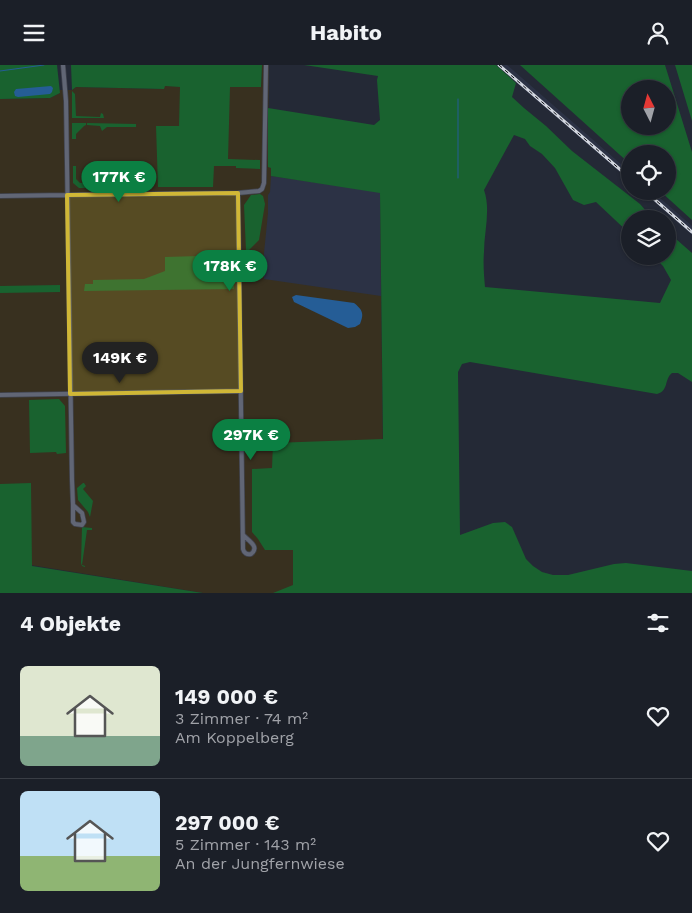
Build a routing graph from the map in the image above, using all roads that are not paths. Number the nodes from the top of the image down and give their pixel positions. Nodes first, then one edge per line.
1 (64, 65) edge
2 (266, 65) edge
3 (238, 193) junction
4 (67, 195) junction
5 (0, 197) edge
6 (241, 391) junction
7 (70, 394) junction
8 (0, 395) edge
9 (73, 505) junction
10 (243, 535) junction

1 - 4 street
2 - 3 street
3 - 4 street
3 - 6 street
4 - 5 street
4 - 7 street
6 - 7 street
6 - 10 street
7 - 8 street
7 - 9 street
9 - 9 street
10 - 10 street

